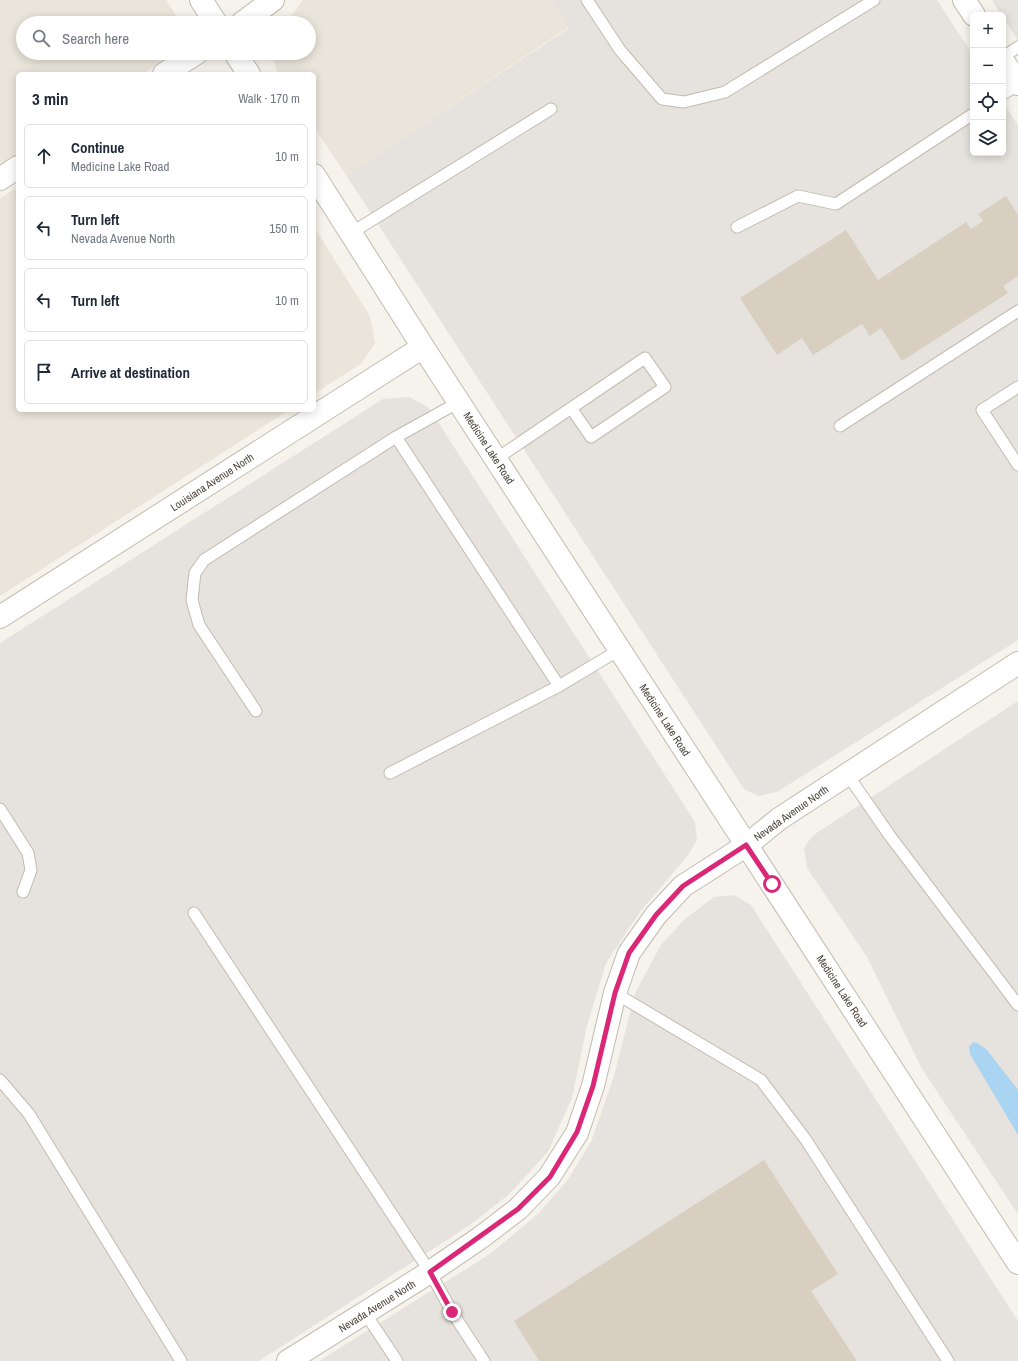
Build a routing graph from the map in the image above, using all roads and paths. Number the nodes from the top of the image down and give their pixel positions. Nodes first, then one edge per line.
1 (201, 0) edge
2 (273, 0) edge
3 (586, 0) edge
4 (874, 0) edge
5 (964, 0) edge
6 (972, 12) edge
7 (211, 16) edge
8 (251, 16) edge
9 (1018, 47) edge
10 (1006, 55) edge
11 (186, 60) edge
12 (240, 60) edge
13 (1006, 66) edge
14 (167, 72) edge
15 (248, 72) edge
16 (1018, 84) edge
17 (1006, 92) edge
18 (551, 109) dead end
19 (970, 116) edge
20 (16, 168) edge
21 (316, 178) edge
22 (0, 179) edge
23 (737, 227) dead end
24 (351, 233) junction
25 (1018, 311) edge
26 (423, 347) junction
27 (1018, 387) edge
28 (459, 402) junction
29 (571, 408) junction
30 (840, 426) dead end
31 (396, 437) junction
32 (496, 459) junction
33 (1018, 465) edge
34 (0, 618) edge
35 (619, 650) junction
36 (1018, 663) edge
37 (559, 686) junction
38 (256, 711) dead end
39 (390, 773) dead end
40 (847, 774) junction
41 (0, 809) edge
42 (746, 845) junction
43 (23, 892) dead end
44 (194, 913) dead end
45 (615, 993) junction
46 (1018, 1005) edge
47 (0, 1080) edge
48 (1018, 1263) edge
49 (430, 1272) junction
50 (365, 1313) junction
51 (181, 1361) edge
52 (288, 1361) edge
53 (397, 1361) edge
54 (484, 1361) edge
55 (948, 1361) edge

1 - 7 street
2 - 8 street
3 - 4 lane
5 - 6 street
9 - 10 lane
11 - 14 street
12 - 15 street
13 - 16 street
16 - 17 lane
18 - 24 lane
19 - 23 lane
20 - 22 street
21 - 24 street, Medicine Lake Road
24 - 26 street, Medicine Lake Road
25 - 30 lane
26 - 28 street, Medicine Lake Road
26 - 34 street, Louisiana Avenue North
27 - 33 lane
28 - 31 lane
28 - 32 street, Medicine Lake Road
29 - 29 lane
29 - 32 lane
31 - 37 lane
31 - 38 lane
32 - 35 street, Medicine Lake Road
35 - 37 lane
35 - 42 street, Medicine Lake Road
36 - 40 street, Nevada Avenue North
37 - 39 lane
40 - 42 street, Nevada Avenue North
40 - 46 lane
41 - 43 lane
42 - 45 street, Nevada Avenue North
42 - 48 street, Medicine Lake Road
44 - 49 lane
45 - 49 street, Nevada Avenue North
45 - 55 lane
47 - 51 lane
49 - 50 street, Nevada Avenue North
49 - 54 lane
50 - 52 street, Nevada Avenue North
50 - 53 lane

